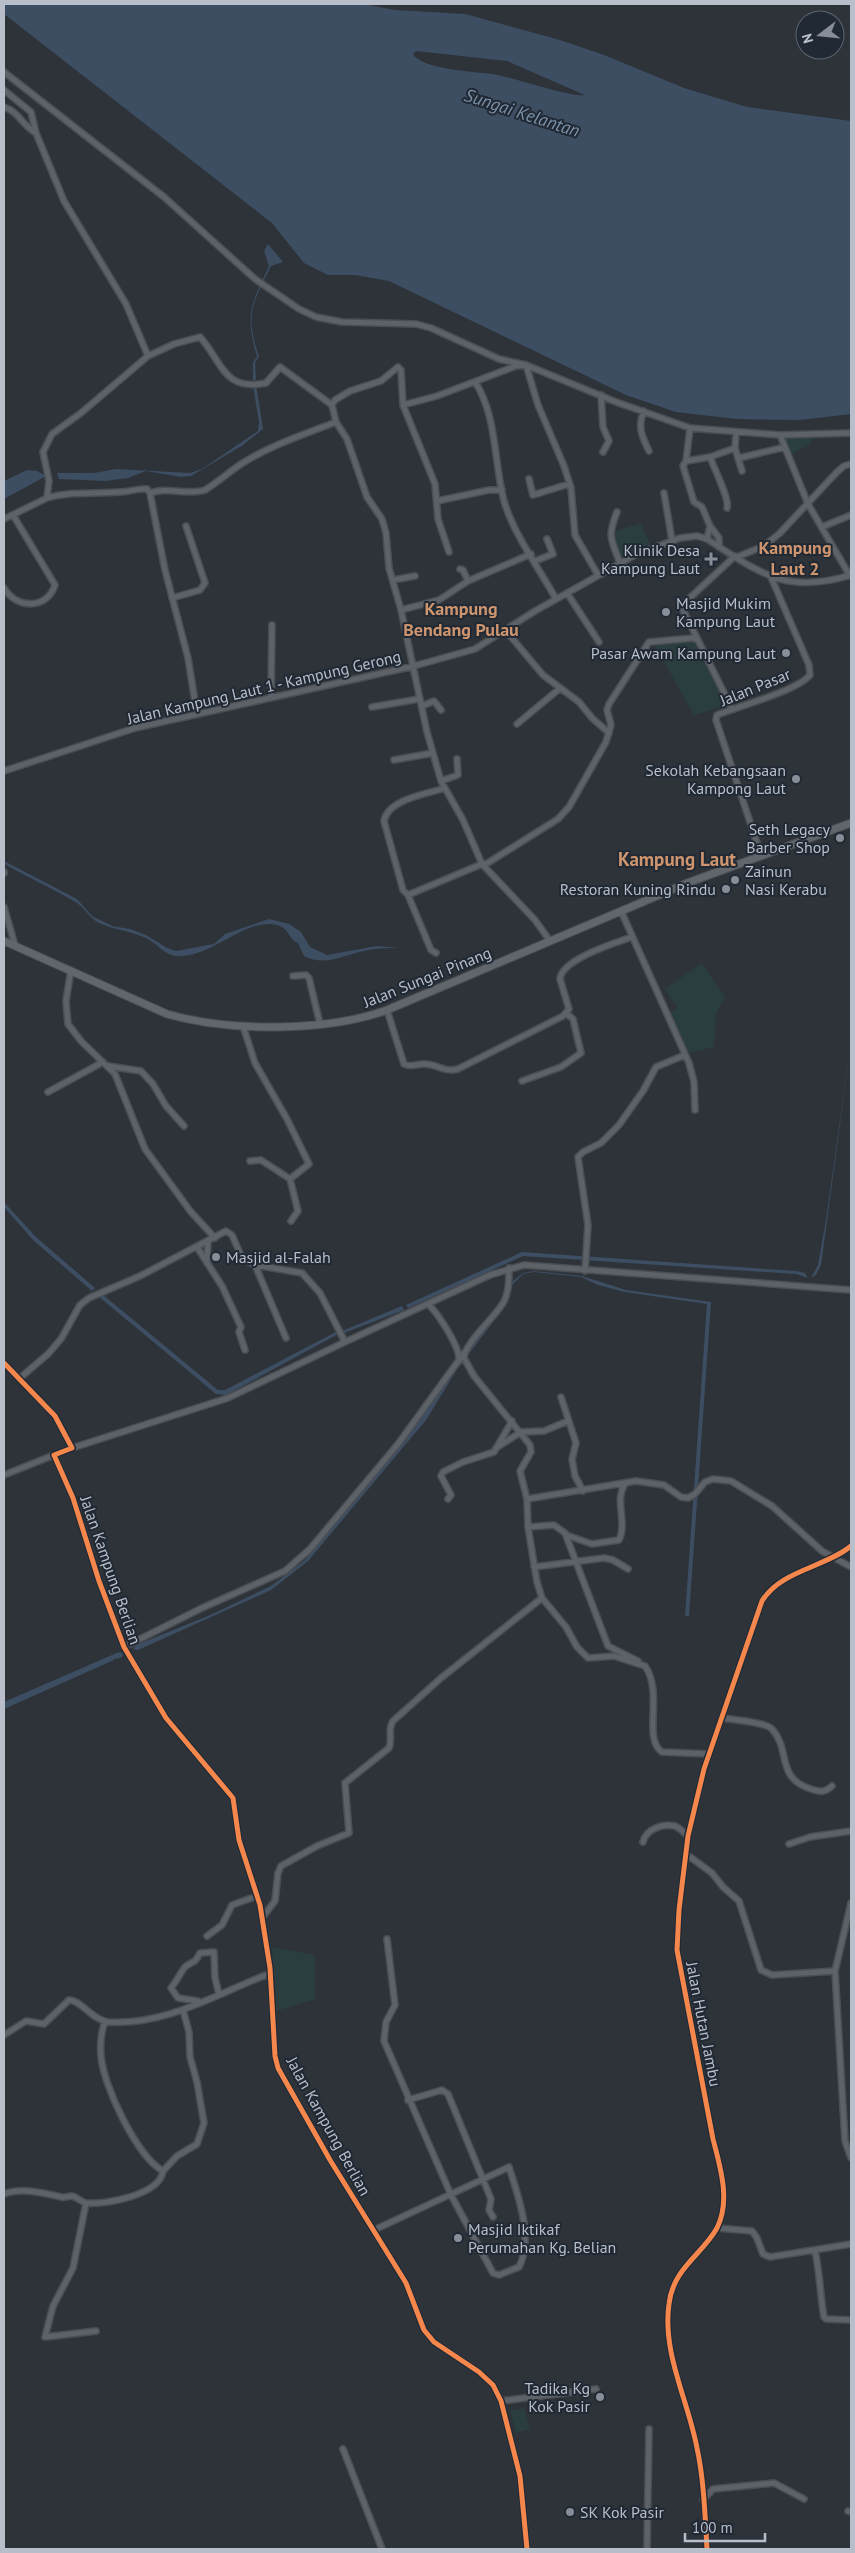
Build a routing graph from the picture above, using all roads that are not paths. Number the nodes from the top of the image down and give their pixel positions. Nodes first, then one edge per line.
1 (4, 72) edge
2 (4, 90) edge
3 (4, 107) edge
4 (36, 133) junction
5 (148, 356) junction
6 (526, 365) junction
7 (475, 382) junction
8 (601, 395) junction
9 (403, 404) junction
10 (332, 405) junction
11 (644, 411) junction
12 (336, 422) junction
13 (690, 428) junction
14 (736, 432) junction
15 (851, 433) edge
16 (780, 435) junction
17 (784, 447) junction
18 (736, 448) junction
19 (649, 451) dead end
20 (603, 452) dead end
21 (710, 457) junction
22 (739, 458) junction
23 (686, 461) junction
24 (851, 464) edge
25 (742, 471) dead end
26 (529, 479) dead end
27 (570, 484) junction
28 (502, 490) junction
29 (150, 492) junction
30 (664, 493) dead end
31 (47, 498) junction
32 (438, 501) junction
33 (808, 504) junction
34 (728, 508) dead end
35 (617, 512) dead end
36 (851, 514) edge
37 (13, 515) junction
38 (4, 519) edge
39 (186, 526) dead end
40 (710, 526) junction
41 (822, 527) junction
42 (706, 538) junction
43 (547, 539) dead end
44 (672, 540) junction
45 (719, 547) junction
46 (450, 552) dead end
47 (531, 554) junction
48 (736, 557) junction
49 (535, 561) junction
50 (620, 563) junction
51 (460, 569) dead end
52 (598, 575) junction
53 (850, 575) edge
54 (415, 576) dead end
55 (771, 577) junction
56 (393, 580) junction
57 (468, 581) junction
58 (4, 588) edge
59 (567, 592) junction
60 (6, 598) edge
61 (172, 598) junction
62 (556, 599) junction
63 (401, 610) junction
64 (272, 625) dead end
65 (506, 630) junction
66 (698, 640) junction
67 (599, 642) dead end
68 (414, 666) junction
69 (559, 689) junction
70 (271, 698) junction
71 (419, 699) junction
72 (422, 706) junction
73 (372, 707) dead end
74 (732, 708) junction
75 (441, 710) dead end
76 (197, 714) junction
77 (517, 724) dead end
78 (609, 733) junction
79 (433, 753) junction
80 (457, 759) dead end
81 (394, 760) dead end
82 (4, 771) edge
83 (441, 781) junction
84 (445, 788) junction
85 (851, 823) edge
86 (761, 855) junction
87 (482, 864) junction
88 (408, 895) junction
89 (4, 907) edge
90 (621, 911) junction
91 (632, 937) junction
92 (4, 941) edge
93 (550, 941) junction
94 (15, 945) junction
95 (436, 953) dead end
96 (71, 970) junction
97 (293, 976) dead end
98 (387, 1010) junction
99 (566, 1013) junction
100 (320, 1024) junction
101 (243, 1026) junction
102 (685, 1055) junction
103 (103, 1062) junction
104 (108, 1066) junction
105 (522, 1081) dead end
106 (48, 1092) dead end
107 (695, 1110) dead end
108 (184, 1126) dead end
109 (250, 1161) dead end
110 (290, 1179) junction
111 (291, 1221) dead end
112 (215, 1238) junction
113 (208, 1241) junction
114 (197, 1247) junction
115 (207, 1263) junction
116 (255, 1265) junction
117 (509, 1268) junction
118 (585, 1271) junction
119 (851, 1290) edge
120 (429, 1304) junction
121 (286, 1338) dead end
122 (345, 1342) junction
123 (245, 1350) dead end
124 (465, 1353) junction
125 (458, 1361) junction
126 (4, 1363) edge
127 (20, 1378) junction
128 (561, 1397) dead end
129 (512, 1421) junction
130 (568, 1422) junction
131 (521, 1432) junction
132 (72, 1448) junction
133 (496, 1448) junction
134 (54, 1455) junction
135 (4, 1475) edge
136 (626, 1482) junction
137 (583, 1491) junction
138 (448, 1499) dead end
139 (527, 1499) junction
140 (528, 1527) junction
141 (566, 1535) junction
142 (851, 1546) edge
143 (833, 1558) junction
144 (576, 1560) junction
145 (534, 1567) junction
146 (851, 1567) edge
147 (628, 1569) dead end
148 (542, 1598) junction
149 (124, 1647) junction
150 (644, 1666) junction
151 (723, 1718) junction
152 (709, 1754) junction
153 (832, 1786) dead end
154 (851, 1832) edge
155 (688, 1836) junction
156 (643, 1842) dead end
157 (789, 1844) dead end
158 (686, 1854) junction
159 (257, 1896) junction
160 (851, 1903) edge
161 (262, 1918) junction
162 (207, 1936) dead end
163 (388, 1940) dead end
164 (835, 1971) junction
165 (271, 1973) junction
166 (219, 1994) junction
167 (201, 2002) junction
168 (183, 2010) junction
169 (106, 2022) junction
170 (4, 2034) edge
171 (408, 2100) junction
172 (851, 2158) edge
173 (163, 2172) junction
174 (482, 2179) junction
175 (4, 2194) edge
176 (451, 2195) junction
177 (86, 2203) junction
178 (493, 2217) dead end
179 (716, 2228) junction
180 (374, 2230) junction
181 (851, 2244) edge
182 (815, 2251) junction
183 (851, 2320) edge
184 (96, 2331) dead end
185 (596, 2389) dead end
186 (501, 2402) junction
187 (649, 2429) dead end
188 (343, 2449) dead end
189 (804, 2499) dead end
190 (703, 2501) junction
191 (382, 2549) edge
192 (527, 2549) edge
193 (647, 2549) edge
194 (707, 2549) edge

1 - 6 street
2 - 4 street
3 - 4 street
4 - 5 street
5 - 10 street
5 - 31 street
6 - 7 street
6 - 8 street
6 - 27 street
7 - 9 street
7 - 28 street
8 - 11 street
8 - 20 street
9 - 10 street
9 - 32 street
10 - 12 street
11 - 13 street
11 - 19 street
12 - 29 street
12 - 56 street
13 - 14 street
13 - 23 street
14 - 16 street
14 - 18 street
15 - 16 street
16 - 17 street
17 - 22 street
17 - 33 street
18 - 21 street
18 - 22 street
21 - 23 street
21 - 34 street
22 - 25 street
23 - 40 street
24 - 33 street
26 - 27 street
27 - 52 street
28 - 32 street
28 - 47 street
29 - 31 street
29 - 61 street
30 - 44 street
31 - 37 street
32 - 46 street
33 - 41 street
33 - 48 street
35 - 50 street
36 - 41 street
37 - 38 street
37 - 60 street
39 - 61 street
40 - 42 street
40 - 45 street
41 - 53 street
42 - 44 street, Jalan Kampung Laut 1 - Kampung Gerong
42 - 45 street
43 - 49 street
44 - 50 street, Jalan Kampung Laut 1 - Kampung Gerong
45 - 48 street
47 - 49 street
47 - 57 street
48 - 55 street
48 - 66 street
49 - 62 street
50 - 52 street, Jalan Kampung Laut 1 - Kampung Gerong
51 - 57 street
52 - 59 street, Jalan Kampung Laut 1 - Kampung Gerong
53 - 55 street
54 - 56 street
55 - 74 street, Jalan Pasar
56 - 63 street
57 - 63 street
58 - 60 street
59 - 62 street, Jalan Kampung Laut 1 - Kampung Gerong
59 - 67 street
61 - 76 street
62 - 65 street, Jalan Kampung Laut 1 - Kampung Gerong
63 - 68 street
64 - 70 street
65 - 68 street, Jalan Kampung Laut 1 - Kampung Gerong
65 - 69 street
66 - 74 street
66 - 78 street
68 - 70 street, Jalan Kampung Laut 1 - Kampung Gerong
68 - 71 street
69 - 77 street
69 - 78 street
70 - 76 street, Jalan Kampung Laut 1 - Kampung Gerong
71 - 72 street
71 - 73 street
72 - 75 street
72 - 79 street
74 - 86 street, Jalan Pasar
76 - 82 street, Jalan Kampung Laut 1 - Kampung Gerong
78 - 87 street
79 - 81 street
79 - 83 street
80 - 83 street
83 - 84 street
84 - 87 street
84 - 88 street
85 - 86 street, Jalan Sungai Pinang
86 - 90 street, Jalan Sungai Pinang
87 - 88 street
87 - 93 street
88 - 95 street
89 - 94 street
90 - 91 street
90 - 93 street, Jalan Sungai Pinang
91 - 99 street
91 - 102 street
92 - 94 street, Jalan Sungai Pinang
93 - 98 street, Jalan Sungai Pinang
94 - 96 street, Jalan Sungai Pinang
96 - 101 street, Jalan Sungai Pinang
96 - 103 street
97 - 100 street
98 - 99 street
98 - 100 street, Jalan Sungai Pinang
99 - 105 street
100 - 101 street, Jalan Sungai Pinang
101 - 110 street
102 - 107 street
102 - 118 street
103 - 104 street
103 - 106 street
104 - 108 street
104 - 112 street
109 - 110 street
110 - 111 street
112 - 113 street
112 - 116 street
113 - 114 street
113 - 115 street
114 - 115 street
114 - 127 street
115 - 123 street
116 - 121 street
116 - 122 street
117 - 118 street
117 - 120 street
117 - 124 street
118 - 119 street
120 - 122 street
120 - 125 street
122 - 132 street
124 - 125 street
124 - 129 street
125 - 149 street
126 - 127 street
127 - 132 street
128 - 130 street
129 - 131 street
129 - 133 street
130 - 131 street
130 - 137 street
131 - 133 street
131 - 139 street
132 - 134 street
133 - 138 street
134 - 135 street
134 - 149 street, Jalan Kampung Berlian
136 - 137 street
136 - 141 street
136 - 143 street
137 - 139 street
139 - 140 street
140 - 141 street
140 - 145 street
141 - 144 street
142 - 143 street, Jalan Hutan Jambu
143 - 146 street
143 - 151 street, Jalan Hutan Jambu
144 - 145 street
144 - 147 street
144 - 150 street
145 - 148 street
148 - 150 street
148 - 161 street
149 - 159 street, Jalan Kampung Berlian
150 - 152 street
151 - 152 street, Jalan Hutan Jambu
151 - 153 street
152 - 155 street, Jalan Hutan Jambu
154 - 157 street
155 - 156 street
155 - 158 street, Jalan Hutan Jambu
158 - 164 street
158 - 179 street, Jalan Hutan Jambu
159 - 161 street, Jalan Kampung Berlian
159 - 162 street
160 - 164 street
161 - 165 street, Jalan Kampung Berlian
163 - 171 street
164 - 172 street
165 - 166 street
165 - 180 street, Jalan Kampung Berlian
166 - 167 street
166 - 167 street
167 - 168 street
168 - 169 street
168 - 173 street
169 - 170 street
169 - 173 street
171 - 174 street
171 - 176 street
173 - 177 street
174 - 176 street
174 - 176 street
174 - 178 street
175 - 177 street
176 - 180 street
177 - 184 street
179 - 182 street
179 - 190 street, Jalan Hutan Jambu
180 - 186 street, Jalan Kampung Berlian
181 - 182 street
182 - 183 street
185 - 186 street
186 - 192 street, Jalan Kampung Berlian
187 - 193 street
188 - 191 street
189 - 190 street
190 - 194 street, Jalan Hutan Jambu

